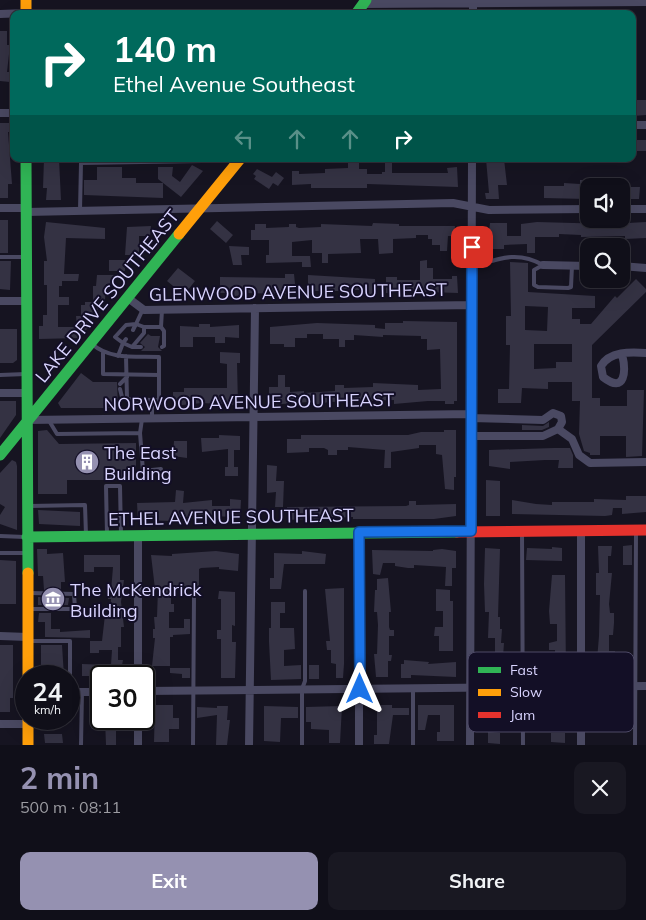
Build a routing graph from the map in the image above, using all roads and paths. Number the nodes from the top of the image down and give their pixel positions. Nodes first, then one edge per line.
1 (473, 1) edge
2 (365, 2) edge
3 (646, 2) edge
4 (26, 162) edge
5 (142, 162) edge
6 (238, 162) edge
7 (472, 162) edge
8 (472, 207) junction
9 (0, 208) edge
10 (201, 208) junction
11 (646, 208) edge
12 (580, 209) edge
13 (630, 209) edge
14 (26, 210) junction
15 (80, 210) junction
16 (0, 257) edge
17 (27, 257) junction
18 (543, 265) junction
19 (572, 265) junction
20 (580, 265) edge
21 (472, 267) junction
22 (630, 267) edge
23 (646, 268) edge
24 (128, 298) junction
25 (0, 301) edge
26 (28, 301) junction
27 (473, 305) junction
28 (255, 308) junction
29 (143, 309) junction
30 (162, 309) junction
31 (136, 324) junction
32 (144, 327) junction
33 (161, 327) junction
34 (133, 330) dead end
35 (126, 339) dead end
36 (123, 343) junction
37 (91, 344) junction
38 (132, 347) junction
39 (141, 347) dead end
40 (162, 347) dead end
41 (104, 352) junction
42 (646, 353) edge
43 (622, 354) dead end
44 (118, 356) junction
45 (126, 356) junction
46 (28, 374) junction
47 (0, 375) edge
48 (159, 375) junction
49 (127, 376) junction
50 (0, 393) edge
51 (28, 393) junction
52 (127, 399) junction
53 (152, 400) junction
54 (255, 416) junction
55 (471, 416) junction
56 (142, 418) junction
57 (152, 418) junction
58 (48, 419) junction
59 (28, 420) junction
60 (558, 429) junction
61 (140, 433) junction
62 (471, 436) junction
63 (0, 455) edge
64 (646, 462) edge
65 (161, 469) dead end
66 (27, 506) junction
67 (641, 530) edge
68 (471, 531) junction
69 (522, 531) junction
70 (581, 531) junction
71 (359, 532) junction
72 (254, 534) junction
73 (138, 535) junction
74 (0, 536) edge
75 (86, 536) junction
76 (107, 536) junction
77 (122, 536) junction
78 (27, 537) junction
79 (0, 553) edge
80 (27, 553) junction
81 (305, 591) dead end
82 (28, 593) junction
83 (194, 595) dead end
84 (28, 610) junction
85 (0, 636) edge
86 (28, 639) junction
87 (470, 652) edge
88 (524, 652) edge
89 (582, 652) edge
90 (28, 665) edge
91 (70, 665) edge
92 (138, 665) edge
93 (635, 686) junction
94 (646, 686) edge
95 (413, 688) junction
96 (468, 688) edge
97 (302, 689) junction
98 (360, 689) junction
99 (194, 690) junction
100 (250, 690) junction
101 (155, 691) edge
102 (82, 692) joint
103 (90, 692) edge
104 (15, 722) edge
105 (0, 724) edge
106 (28, 730) edge
107 (138, 730) edge
108 (470, 732) edge
109 (524, 732) edge
110 (581, 732) edge
111 (28, 745) edge
112 (81, 745) edge
113 (138, 745) edge
114 (193, 745) edge
115 (249, 745) edge
116 (302, 745) edge
117 (359, 745) edge
118 (413, 745) edge
119 (470, 745) edge
120 (524, 745) edge
121 (581, 745) edge
122 (635, 745) edge

1 - 2 street
1 - 3 street
4 - 14 main road
5 - 15 lane
6 - 10 main road, LAKE DRIVE SOUTHEAST
7 - 8 street
8 - 10 street
8 - 12 street
8 - 21 street
9 - 14 street
10 - 15 street
10 - 24 main road, LAKE DRIVE SOUTHEAST
11 - 13 street
14 - 15 street
14 - 17 main road
16 - 17 lane
17 - 26 main road
18 - 19 street
18 - 19 lane
18 - 21 lane
19 - 20 street
21 - 27 street
22 - 23 street
24 - 29 street, GLENWOOD AVENUE SOUTHEAST
24 - 37 main road, LAKE DRIVE SOUTHEAST
25 - 26 street
26 - 46 main road
27 - 28 street, GLENWOOD AVENUE SOUTHEAST
27 - 55 street
28 - 30 street, GLENWOOD AVENUE SOUTHEAST
28 - 54 street
29 - 30 street, GLENWOOD AVENUE SOUTHEAST
29 - 31 lane
30 - 33 lane
31 - 32 lane
31 - 34 lane
31 - 36 lane
32 - 33 lane
32 - 38 lane
33 - 40 lane
35 - 36 lane
36 - 38 lane
36 - 44 lane
37 - 41 lane
37 - 59 main road, LAKE DRIVE SOUTHEAST
38 - 39 lane
41 - 44 lane
41 - 49 lane
42 - 43 street
44 - 45 lane
45 - 48 lane
45 - 49 lane
46 - 47 lane
46 - 51 main road
48 - 49 lane
48 - 53 lane
49 - 52 lane
49 - 52 lane
50 - 51 street
51 - 59 main road
52 - 53 lane
53 - 57 lane
54 - 55 street, NORWOOD AVENUE SOUTHEAST
54 - 57 street, NORWOOD AVENUE SOUTHEAST
54 - 72 street
55 - 60 street, NORWOOD AVENUE SOUTHEAST
55 - 62 street
56 - 57 street, NORWOOD AVENUE SOUTHEAST
56 - 58 street, NORWOOD AVENUE SOUTHEAST
56 - 61 lane
58 - 59 street, NORWOOD AVENUE SOUTHEAST
58 - 61 lane
59 - 63 main road, LAKE DRIVE SOUTHEAST
59 - 66 main road
60 - 62 street
60 - 64 street
61 - 65 lane
62 - 68 street
66 - 75 lane
66 - 78 main road
67 - 70 main road, ETHEL AVENUE SOUTHEAST
67 - 93 lane
68 - 69 main road, ETHEL AVENUE SOUTHEAST
68 - 71 main road, ETHEL AVENUE SOUTHEAST
68 - 87 street
69 - 70 main road, ETHEL AVENUE SOUTHEAST
69 - 88 lane
70 - 89 street
71 - 72 main road, ETHEL AVENUE SOUTHEAST
71 - 98 street
72 - 73 main road, ETHEL AVENUE SOUTHEAST
72 - 100 street
73 - 77 main road, ETHEL AVENUE SOUTHEAST
73 - 92 street
74 - 78 lane
75 - 76 main road, ETHEL AVENUE SOUTHEAST
75 - 78 main road, ETHEL AVENUE SOUTHEAST
76 - 77 main road, ETHEL AVENUE SOUTHEAST
76 - 77 lane
78 - 80 main road
79 - 80 lane
80 - 82 main road
81 - 97 lane
82 - 84 main road
82 - 84 lane
83 - 99 lane
84 - 86 main road
85 - 86 street
86 - 90 main road
86 - 91 lane
93 - 94 street
93 - 122 lane
95 - 96 street
95 - 98 street
95 - 118 lane
97 - 98 street
97 - 100 street
97 - 116 lane
98 - 117 street
99 - 100 street
99 - 101 street
99 - 114 lane
100 - 115 street
102 - 103 street
102 - 112 lane
104 - 105 street
106 - 111 main road
107 - 113 street
108 - 119 street
109 - 120 lane
110 - 121 street

